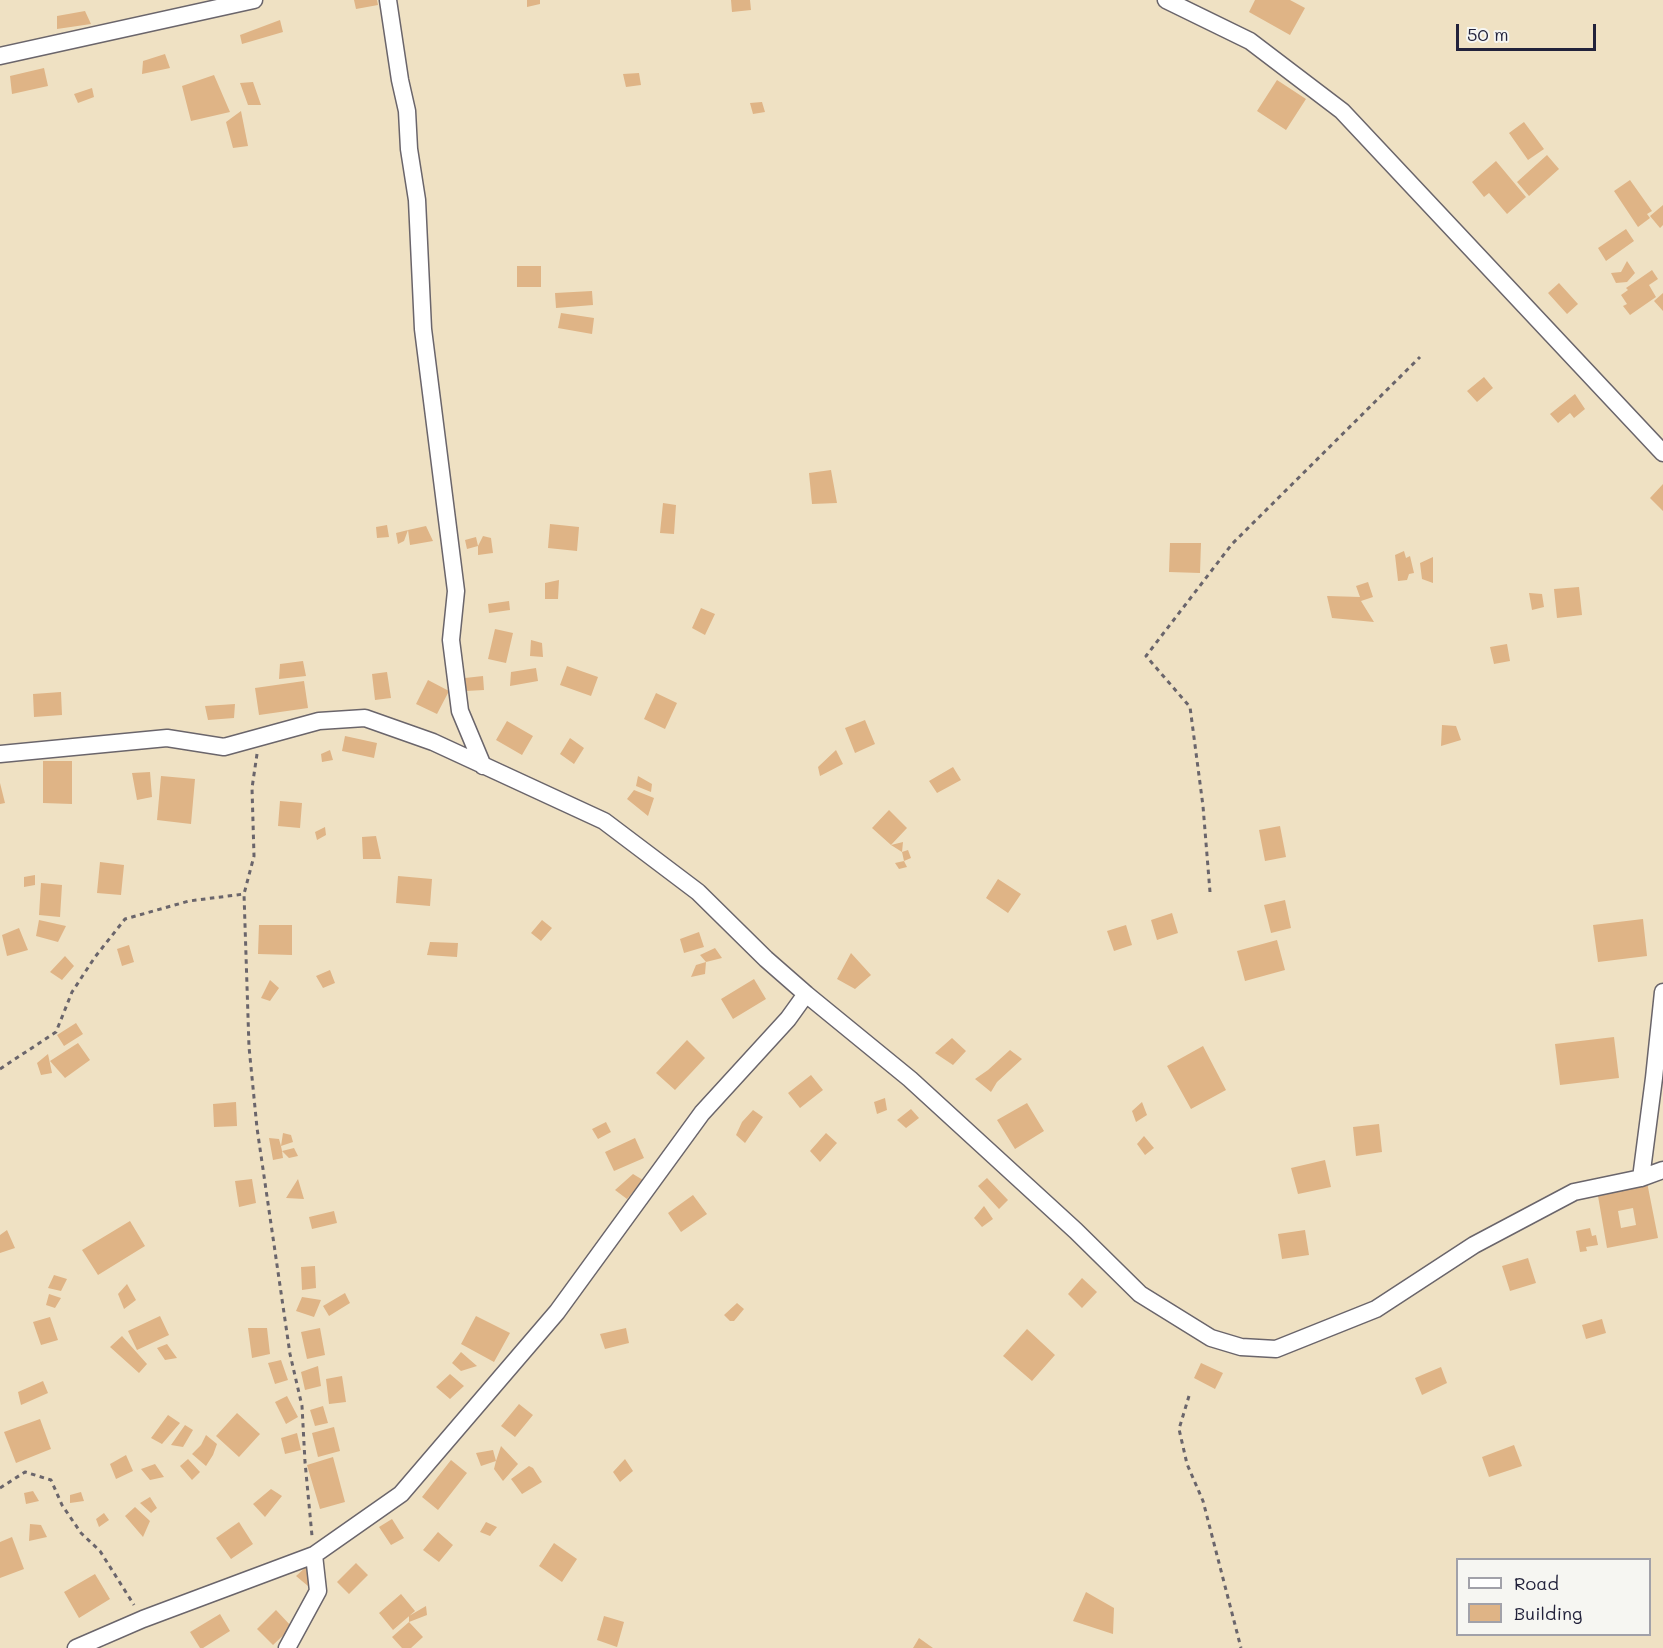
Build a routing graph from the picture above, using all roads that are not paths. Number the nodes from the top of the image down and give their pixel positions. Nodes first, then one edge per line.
1 (254, 0) edge
2 (388, 0) edge
3 (1167, 0) edge
4 (0, 56) edge
5 (1663, 453) edge
6 (0, 754) edge
7 (483, 766) junction
8 (1663, 992) edge
9 (806, 994) junction
10 (1663, 1170) edge
11 (1641, 1178) junction
12 (314, 1555) junction
13 (76, 1648) edge
14 (287, 1648) edge

1 - 4 street
2 - 7 street
3 - 5 street
6 - 7 street
7 - 9 street
8 - 11 street
9 - 11 street
9 - 12 street
10 - 11 street
12 - 13 street
12 - 14 street

